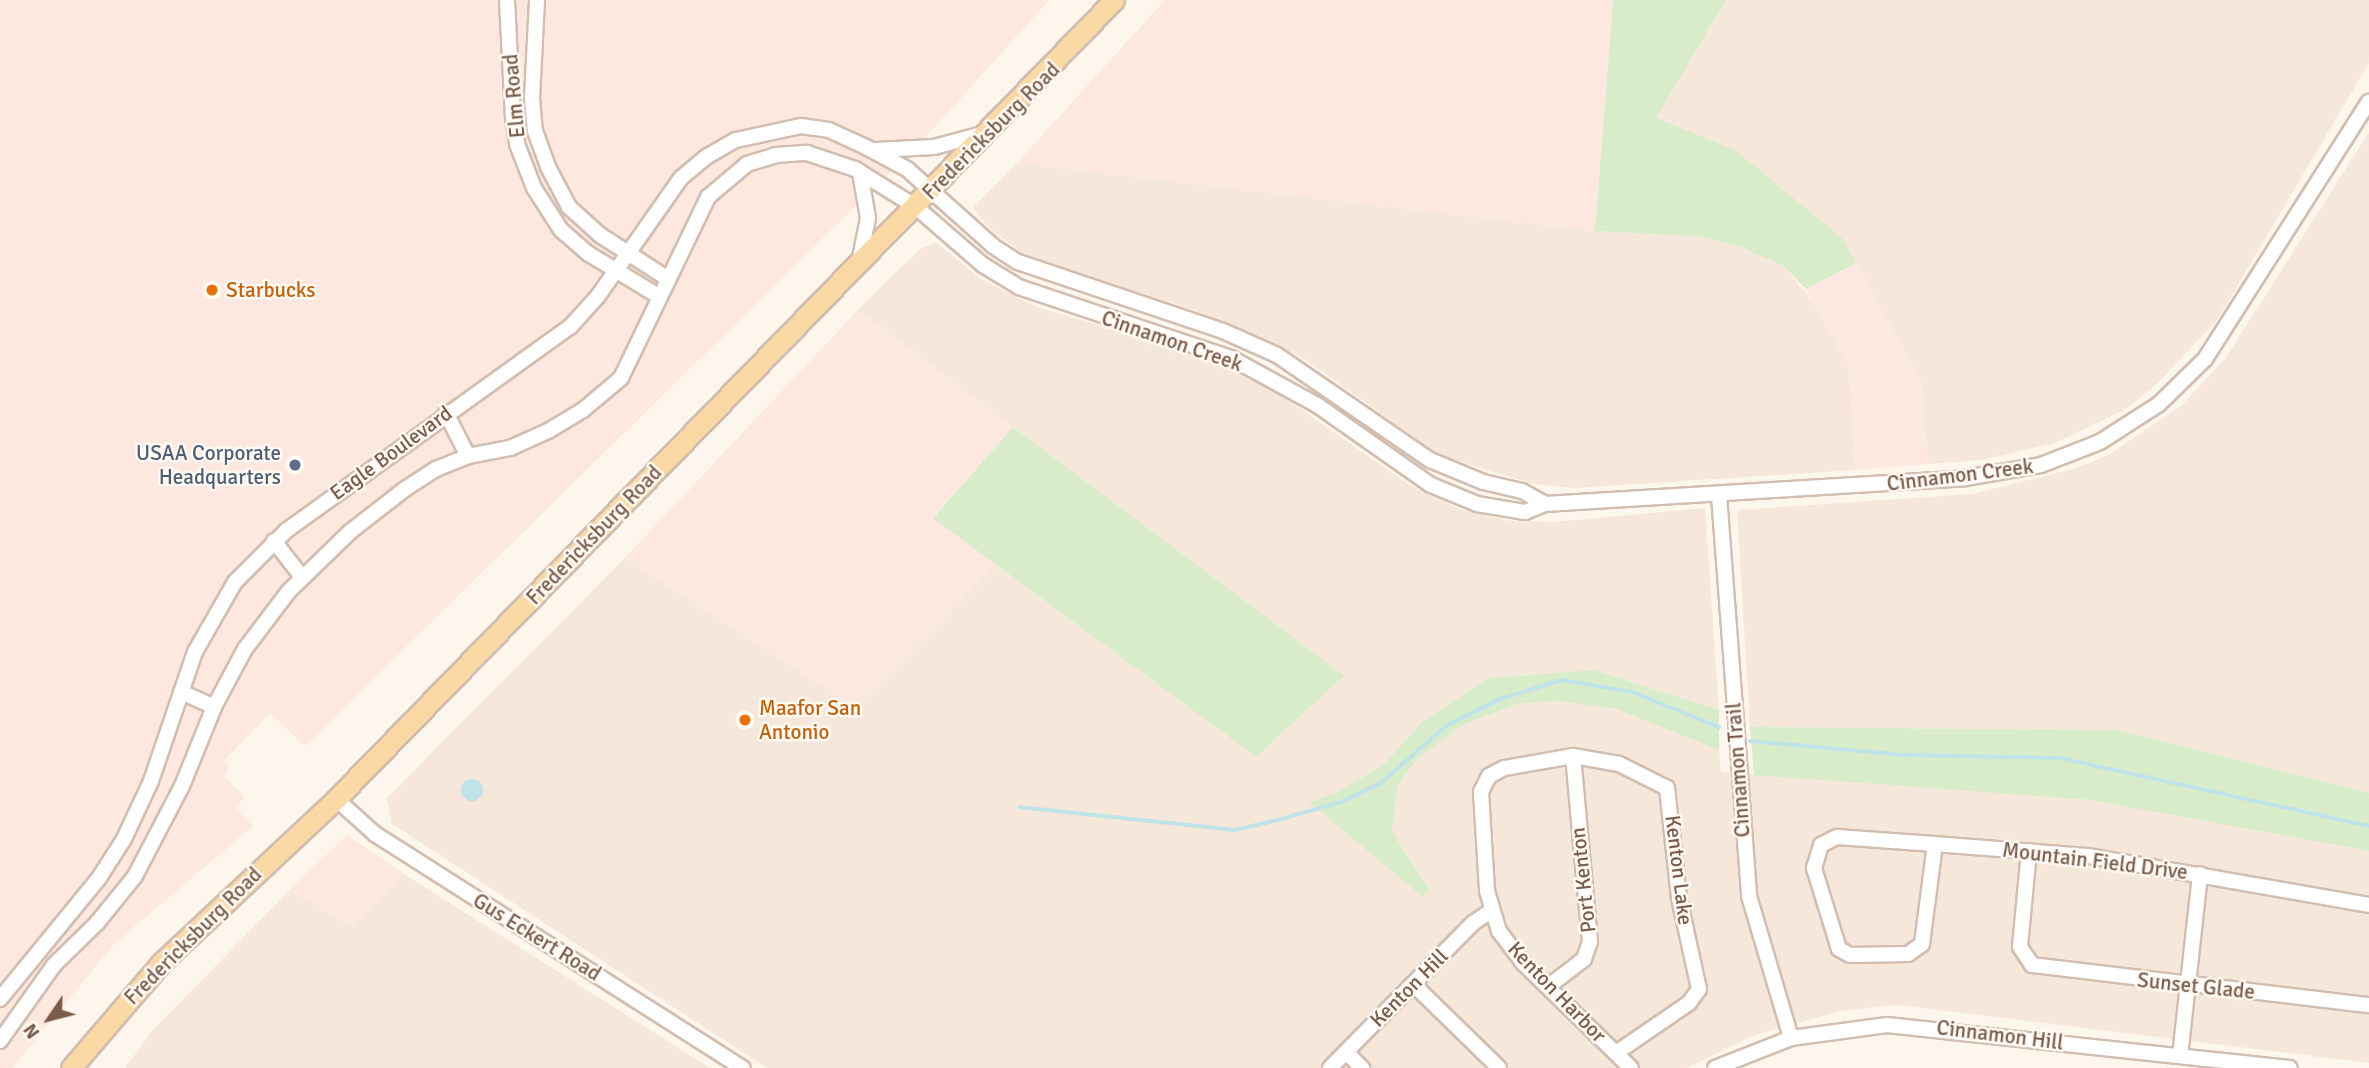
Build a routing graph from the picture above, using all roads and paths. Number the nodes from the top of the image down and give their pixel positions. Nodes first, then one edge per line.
1 (507, 0) edge
2 (537, 0) edge
3 (1114, 0) edge
4 (2369, 102) edge
5 (988, 132) junction
6 (873, 150) junction
7 (860, 172) junction
8 (931, 191) junction
9 (916, 207) junction
10 (627, 254) junction
11 (859, 264) junction
12 (615, 271) junction
13 (668, 279) junction
14 (1077, 285) junction
15 (660, 297) junction
16 (1070, 306) junction
17 (446, 412) junction
18 (468, 456) junction
19 (1483, 482) junction
20 (1719, 495) junction
21 (1477, 504) junction
22 (1545, 504) junction
23 (274, 541) junction
24 (303, 577) junction
25 (181, 692) junction
26 (214, 707) junction
27 (1573, 756) junction
28 (336, 799) junction
29 (1935, 844) junction
30 (2029, 851) junction
31 (2200, 874) junction
32 (2369, 905) edge
33 (1491, 911) junction
34 (1413, 984) junction
35 (2189, 985) junction
36 (1549, 986) junction
37 (0, 999) edge
38 (2369, 1005) edge
39 (1791, 1038) junction
40 (0, 1041) edge
41 (1346, 1052) junction
42 (1616, 1053) junction
43 (2180, 1056) junction
44 (71, 1068) edge
45 (743, 1068) edge
46 (1330, 1068) edge
47 (1362, 1068) edge
48 (1499, 1068) edge
49 (1631, 1068) edge
50 (1715, 1068) edge
51 (2290, 1068) edge

1 - 12 street, Elm Road
2 - 10 street, Elm Road
3 - 5 main road, Fredericksburg Road
4 - 20 street, Cinnamon Creek
5 - 6 street
5 - 8 main road, Fredericksburg Road
6 - 8 street, Eagle Boulevard
6 - 10 street, Eagle Boulevard
7 - 9 street, Eagle Boulevard
7 - 11 street
7 - 13 street, Eagle Boulevard
8 - 9 main road, Fredericksburg Road
8 - 14 street, Cinnamon Creek
9 - 11 main road, Fredericksburg Road
9 - 16 street, Cinnamon Creek
10 - 12 street, Eagle Boulevard
10 - 13 street, Elm Road
11 - 28 main road, Fredericksburg Road
12 - 15 street, Elm Road
12 - 17 street, Eagle Boulevard
13 - 15 street, Eagle Boulevard
14 - 16 street
14 - 19 street, Cinnamon Creek
15 - 18 street, Eagle Boulevard
16 - 21 street, Cinnamon Creek
17 - 18 street
17 - 23 street, Eagle Boulevard
18 - 24 street, Eagle Boulevard
19 - 21 street
19 - 22 street, Cinnamon Creek
20 - 22 street, Cinnamon Creek
20 - 39 street, Cinnamon Trail
21 - 22 street, Cinnamon Creek
23 - 24 street
23 - 25 street, Eagle Boulevard
24 - 26 street, Eagle Boulevard
25 - 26 street
25 - 37 street, Eagle Boulevard
26 - 40 street, Eagle Boulevard
27 - 33 street
27 - 36 street, Port Kenton
27 - 42 street, Kenton Lake
28 - 44 main road, Fredericksburg Road
28 - 45 street, Gus Eckert Road
29 - 29 street, Mountain Field Drive
29 - 30 street, Mountain Field Drive
30 - 31 street, Mountain Field Drive
30 - 35 street, Sunset Glade
31 - 32 street, Mountain Field Drive
31 - 35 street
33 - 34 street, Kenton Hill
33 - 36 street, Kenton Harbor
34 - 41 street, Kenton Hill
34 - 48 street
35 - 38 street, Sunset Glade
35 - 43 street
36 - 42 street, Kenton Harbor
39 - 43 street, Cinnamon Hill
39 - 50 street, Cinnamon Hill
41 - 46 street, Kenton Hill
41 - 47 street
42 - 49 street, Kenton Harbor
43 - 51 street, Cinnamon Hill

